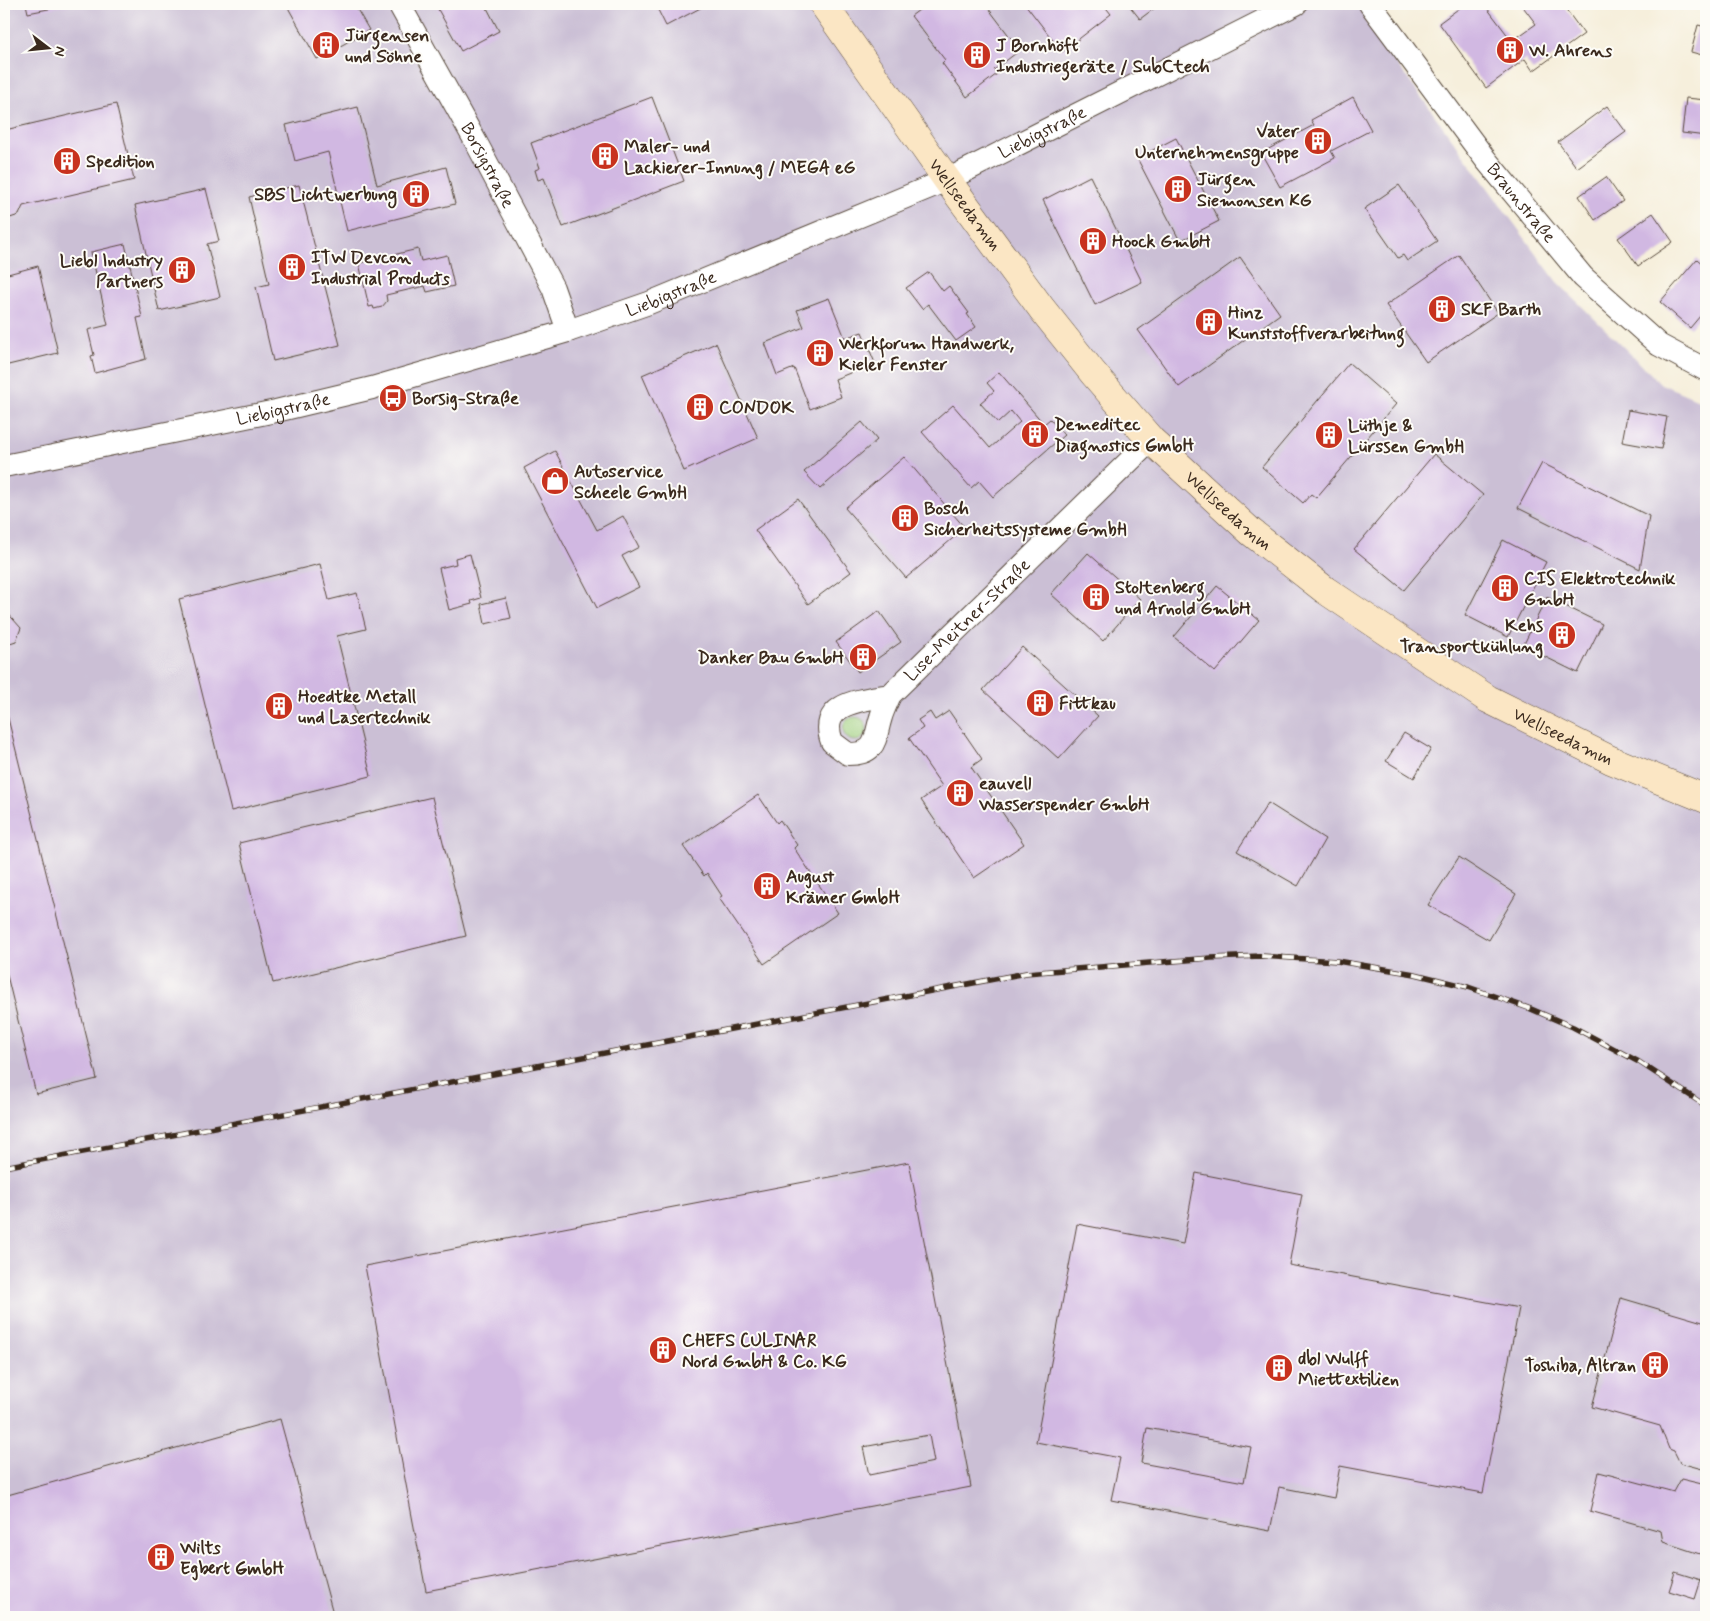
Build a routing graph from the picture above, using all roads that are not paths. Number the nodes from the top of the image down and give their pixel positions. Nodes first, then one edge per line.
1 (400, 4) edge
2 (823, 4) edge
3 (1296, 4) edge
4 (1370, 4) edge
5 (947, 180) junction
6 (568, 331) junction
7 (1706, 370) edge
8 (1152, 440) junction
9 (4, 466) edge
10 (890, 695) dead end
11 (1706, 799) edge

1 - 6 street, Borsigstraße
2 - 5 main road, Wellseedamm
3 - 5 street, Liebigstraße
4 - 7 street, Braunstraße
5 - 6 street, Liebigstraße
5 - 8 main road, Wellseedamm
6 - 9 street, Liebigstraße
8 - 10 street, Lise-Meitner-Straße
8 - 11 main road, Wellseedamm

